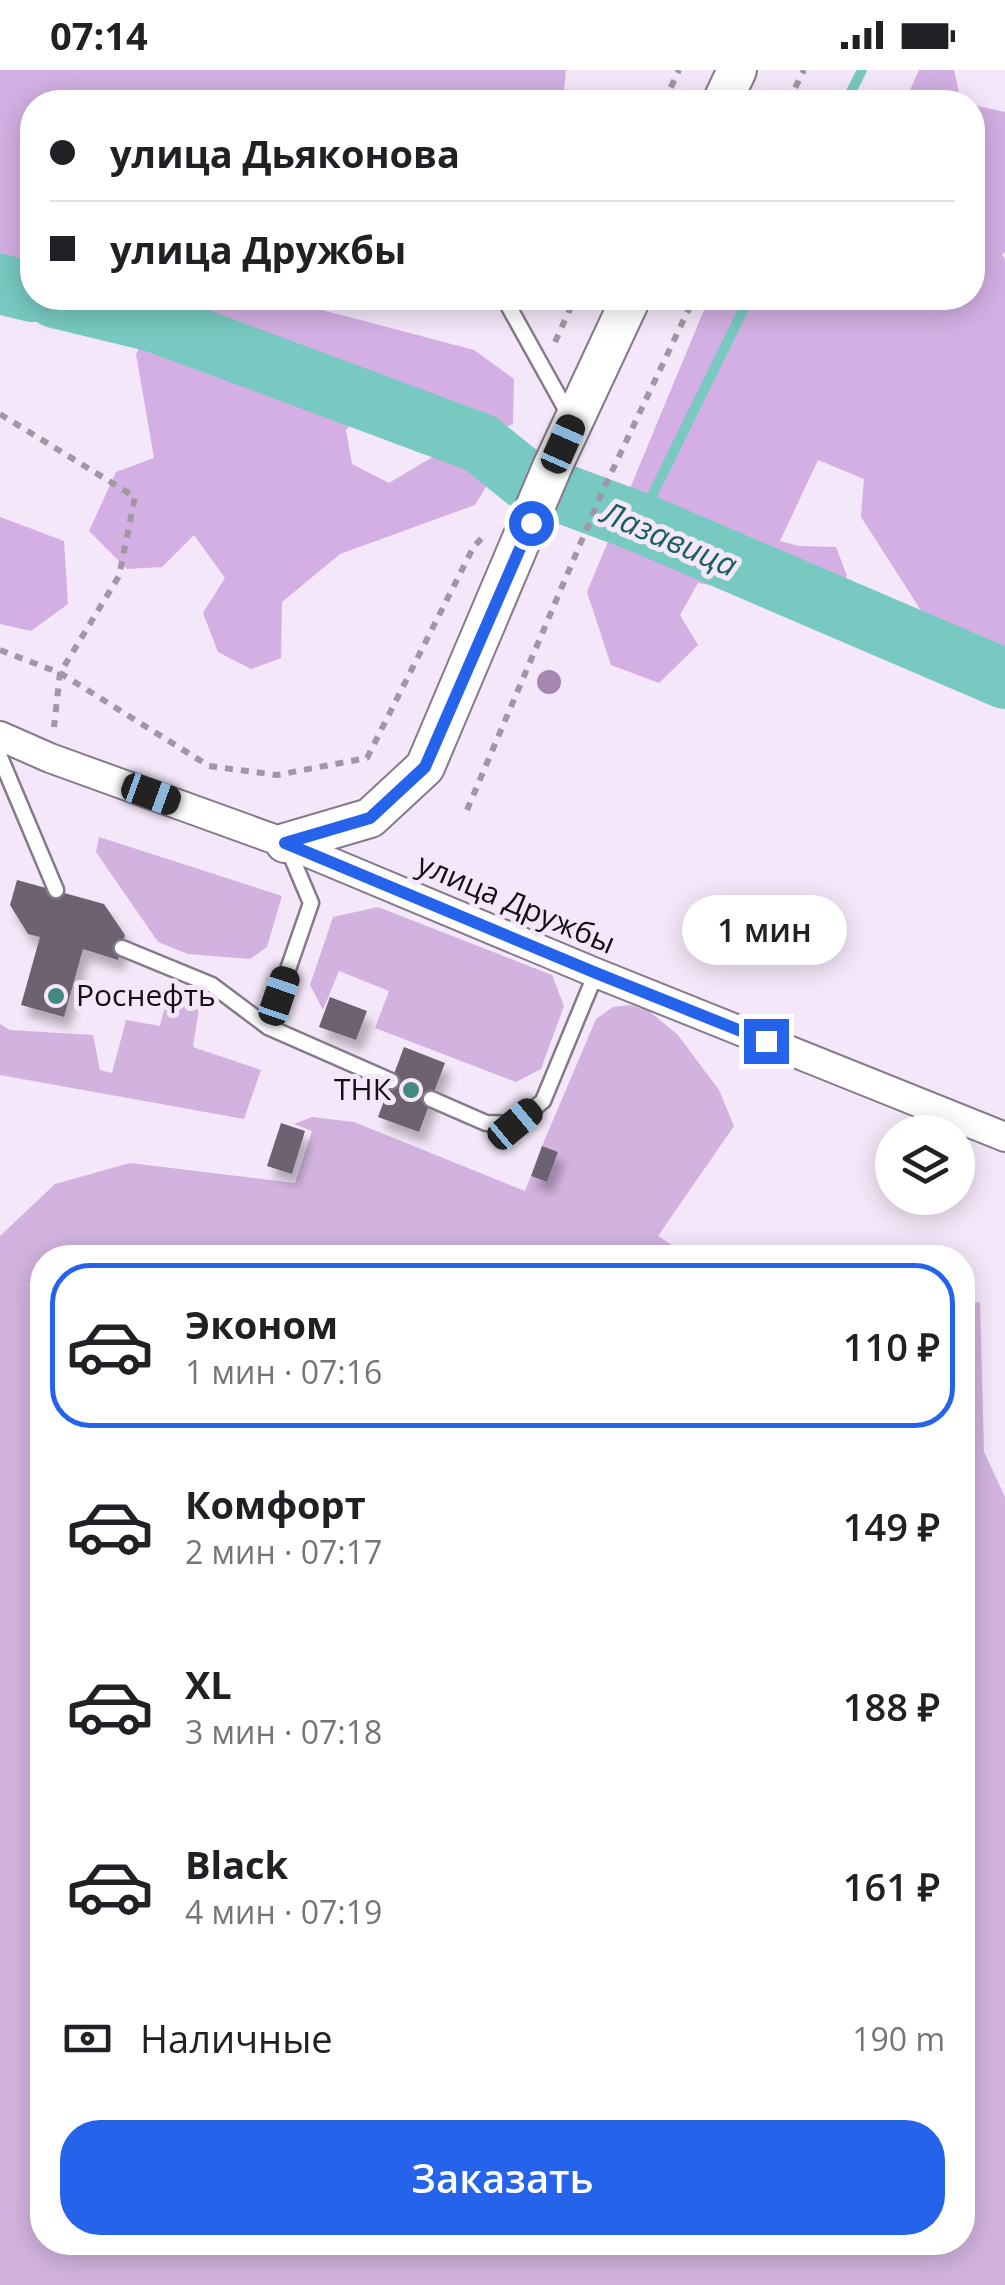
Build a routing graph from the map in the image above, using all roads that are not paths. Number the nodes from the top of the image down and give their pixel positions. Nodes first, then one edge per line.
1 (511, 310) edge
2 (625, 310) edge
3 (573, 422) junction
4 (0, 736) edge
5 (0, 757) edge
6 (285, 843) junction
7 (56, 890) dead end
8 (122, 948) dead end
9 (596, 973) junction
10 (268, 1027) junction
11 (391, 1081) dead end
12 (431, 1099) dead end
13 (1005, 1137) edge

1 - 3 lane
2 - 3 street
3 - 6 street
4 - 6 street, улица Дружбы
5 - 7 lane
6 - 9 street, улица Дружбы
6 - 10 lane
8 - 10 lane
9 - 12 lane
9 - 13 street, улица Дружбы
10 - 11 lane

